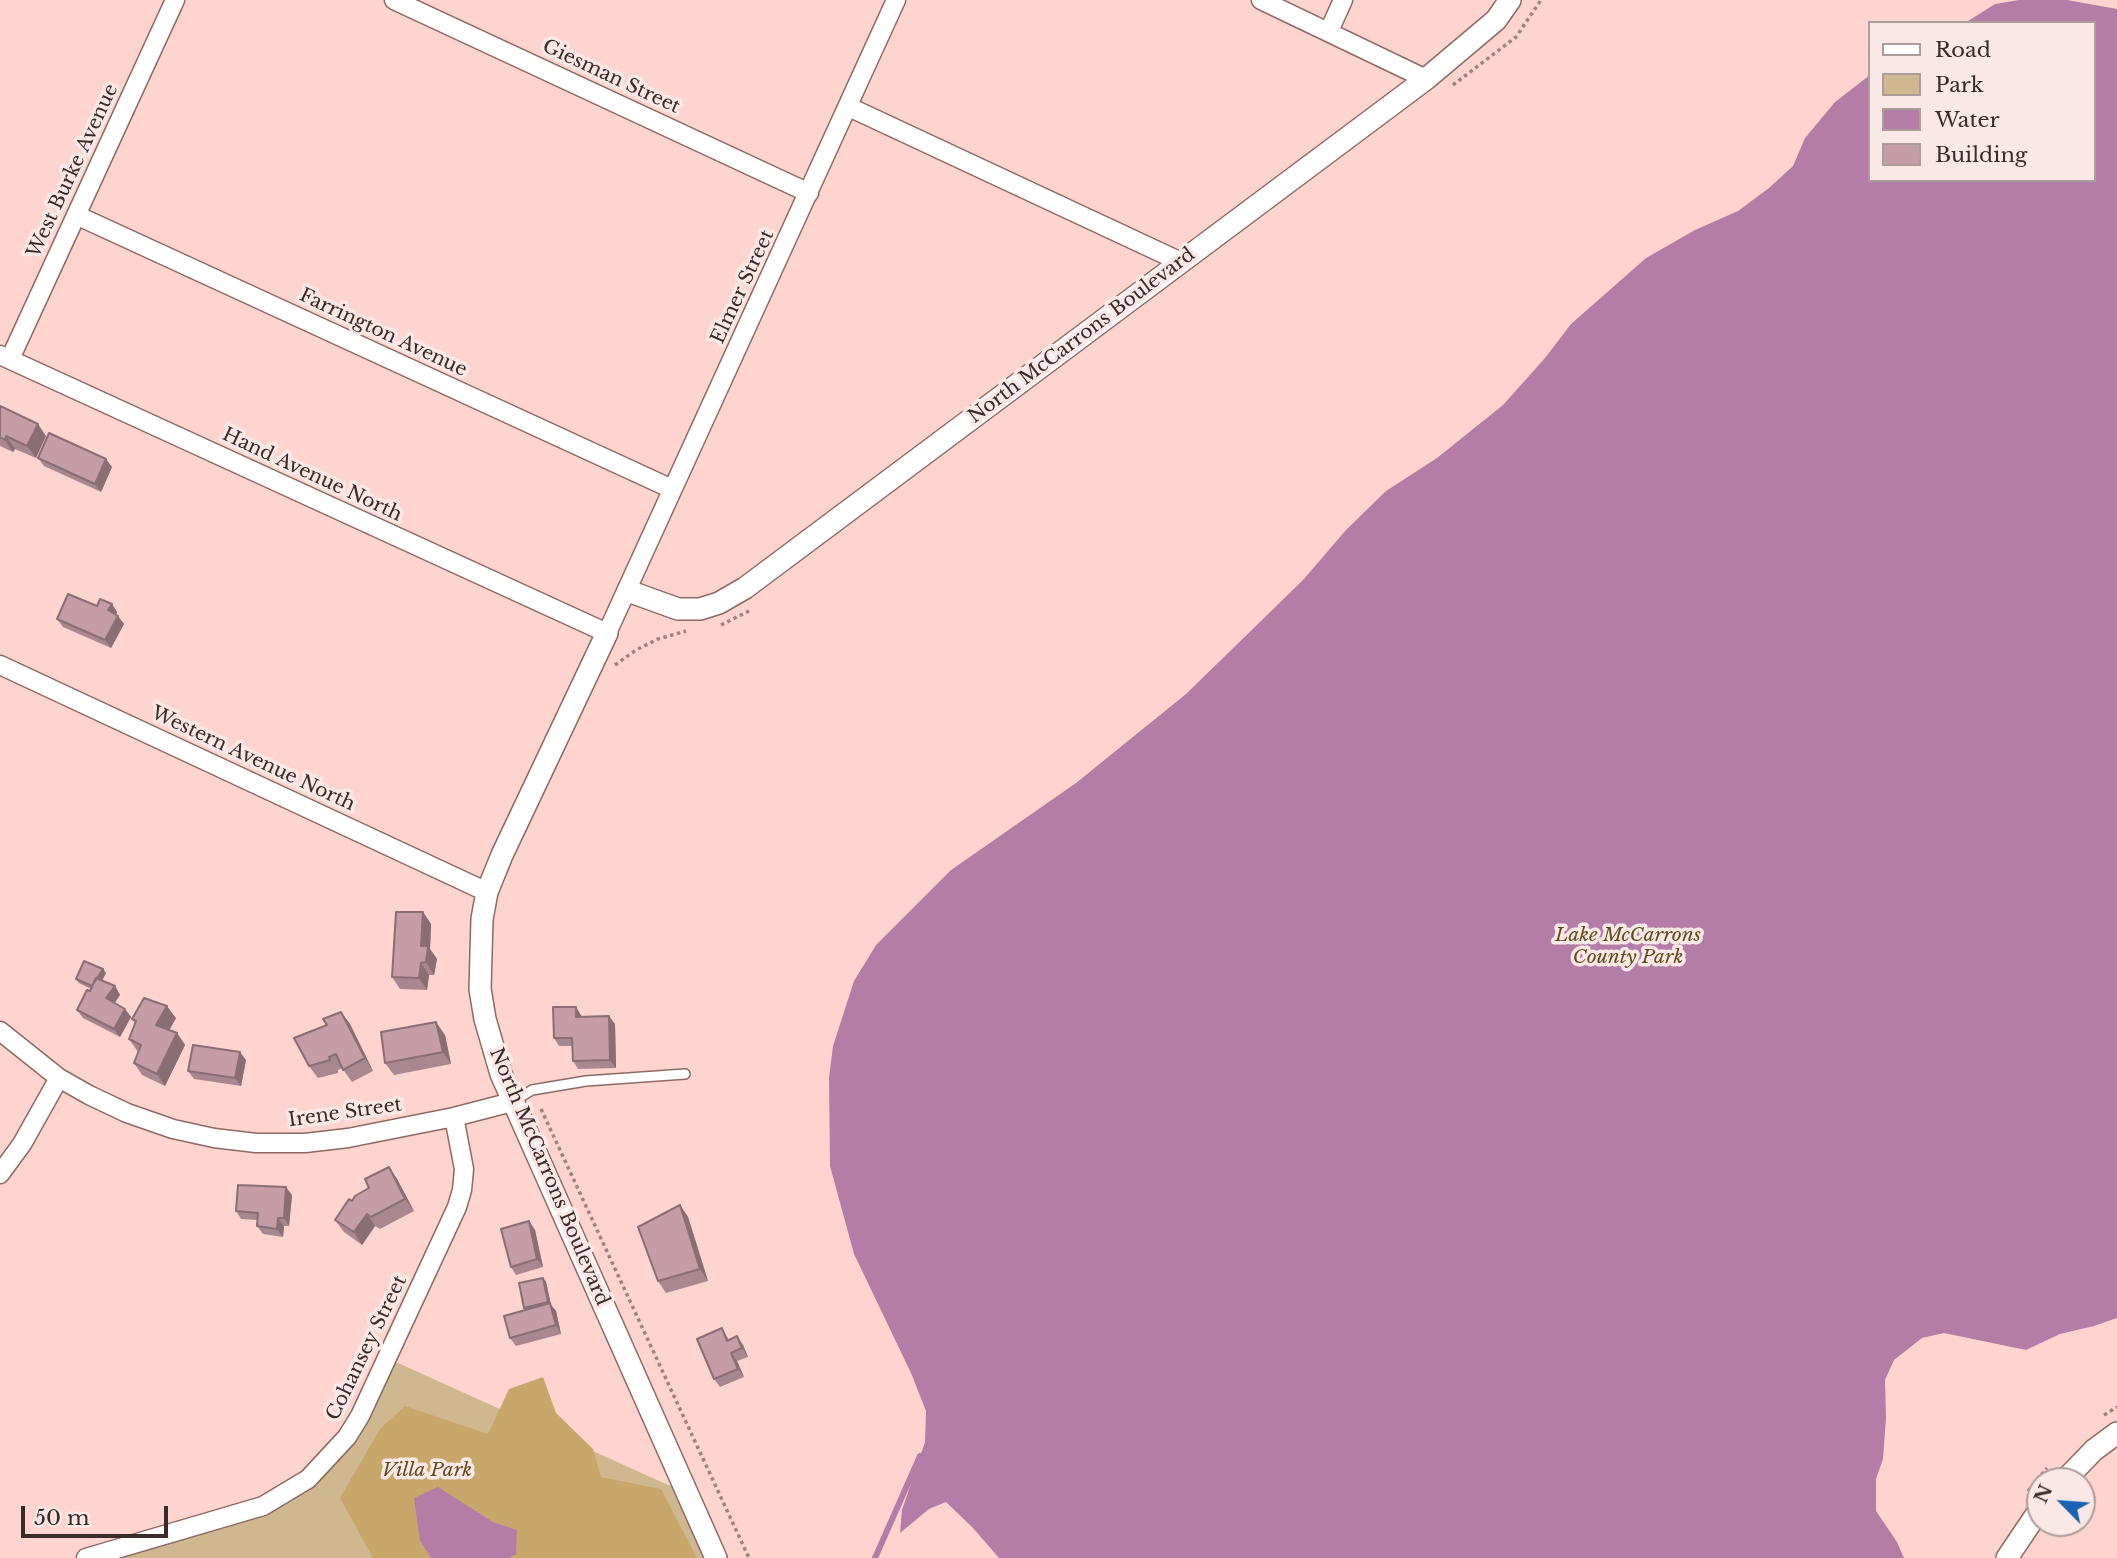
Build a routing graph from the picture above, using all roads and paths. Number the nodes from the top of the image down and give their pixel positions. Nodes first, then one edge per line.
1 (175, 0) edge
2 (394, 0) edge
3 (896, 0) edge
4 (1261, 0) edge
5 (1343, 0) edge
6 (1510, 0) edge
7 (1541, 0) edge
8 (1329, 31) junction
9 (1426, 79) junction
10 (1453, 85) dead end
11 (849, 107) junction
12 (809, 193) junction
13 (76, 215) junction
14 (1181, 262) junction
15 (5, 357) edge
16 (672, 489) junction
17 (628, 591) junction
18 (752, 609) dead end
19 (715, 626) dead end
20 (692, 630) dead end
21 (607, 633) junction
22 (0, 665) edge
23 (609, 674) dead end
24 (488, 892) junction
25 (0, 1031) edge
26 (685, 1074) dead end
27 (59, 1079) junction
28 (532, 1090) junction
29 (512, 1102) junction
30 (454, 1117) junction
31 (0, 1174) edge
32 (2117, 1433) edge
33 (2078, 1467) edge
34 (2026, 1530) edge
35 (86, 1558) edge
36 (716, 1558) edge
37 (749, 1558) edge
38 (2007, 1558) edge

1 - 13 street, West Burke Avenue
2 - 12 street, Giesman Street
3 - 11 street, Elmer Street
4 - 8 street
5 - 8 street
6 - 9 street, North McCarrons Boulevard
7 - 10 path
8 - 9 street
9 - 14 street, North McCarrons Boulevard
11 - 12 street, Elmer Street
11 - 14 street
12 - 16 street, Elmer Street
13 - 15 street, West Burke Avenue
13 - 16 street, Farrington Avenue
14 - 17 street, North McCarrons Boulevard
15 - 21 street, Hand Avenue North
16 - 17 street, Elmer Street
17 - 21 street, Elmer Street
18 - 19 path
20 - 23 path
21 - 24 street, North McCarrons Boulevard
22 - 24 street, Western Avenue North
24 - 29 street, North McCarrons Boulevard
25 - 27 street, Irene Street
26 - 28 lane
27 - 30 street, Irene Street
27 - 31 street
28 - 29 lane
28 - 37 path
29 - 30 street, Irene Street
29 - 36 street, North McCarrons Boulevard
30 - 35 street, Cohansey Street
32 - 33 street
34 - 38 street

